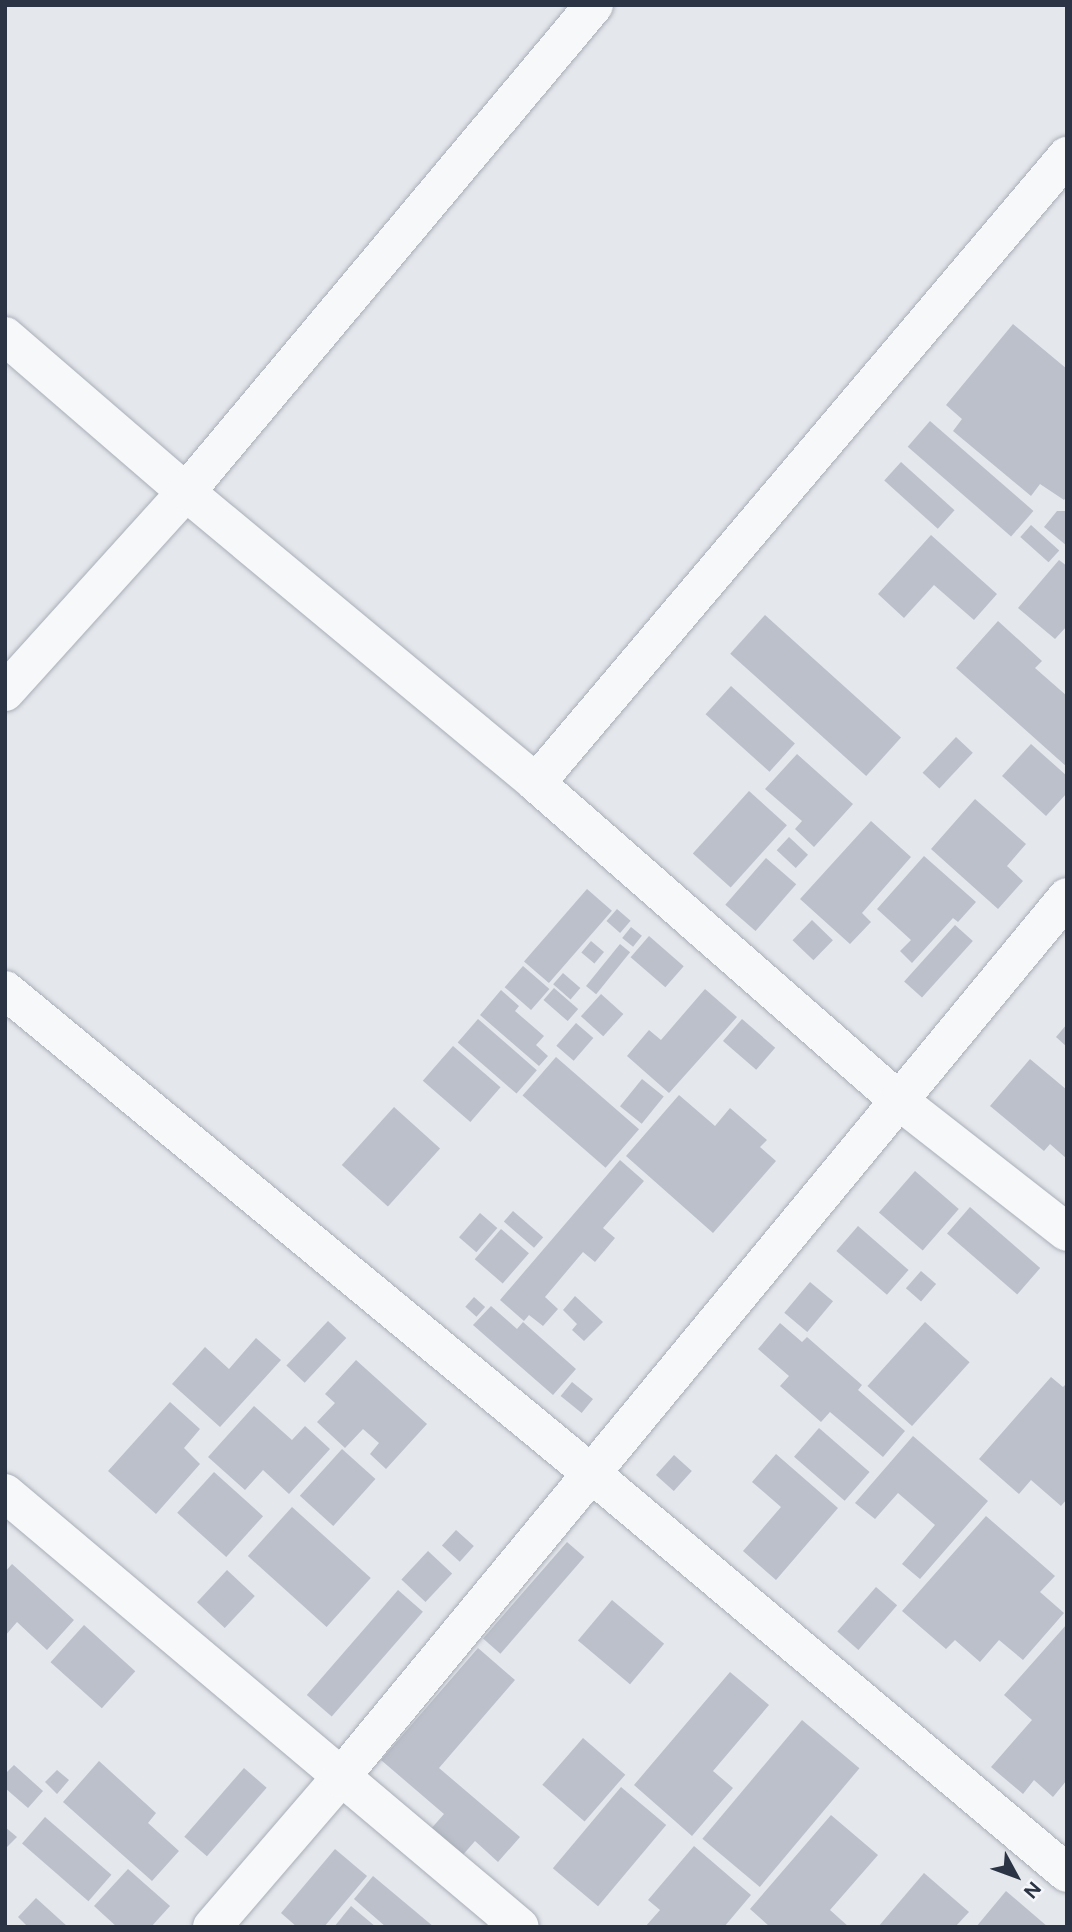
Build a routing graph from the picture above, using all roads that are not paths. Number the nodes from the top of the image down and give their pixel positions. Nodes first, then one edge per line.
1 (594, 5) edge
2 (1067, 156) edge
3 (5, 336) edge
4 (186, 492) junction
5 (5, 692) edge
6 (536, 783) junction
7 (1067, 897) edge
8 (5, 990) edge
9 (898, 1100) junction
10 (1067, 1232) edge
11 (592, 1474) junction
12 (5, 1493) edge
13 (340, 1778) junction
14 (1067, 1873) edge
15 (212, 1927) edge
16 (520, 1927) edge

1 - 4 street
2 - 6 street
3 - 4 street
4 - 5 street
4 - 6 street
6 - 9 street
7 - 9 street
8 - 11 street
9 - 10 street
9 - 11 street
11 - 13 street
11 - 14 street
12 - 13 street
13 - 15 street
13 - 16 street

